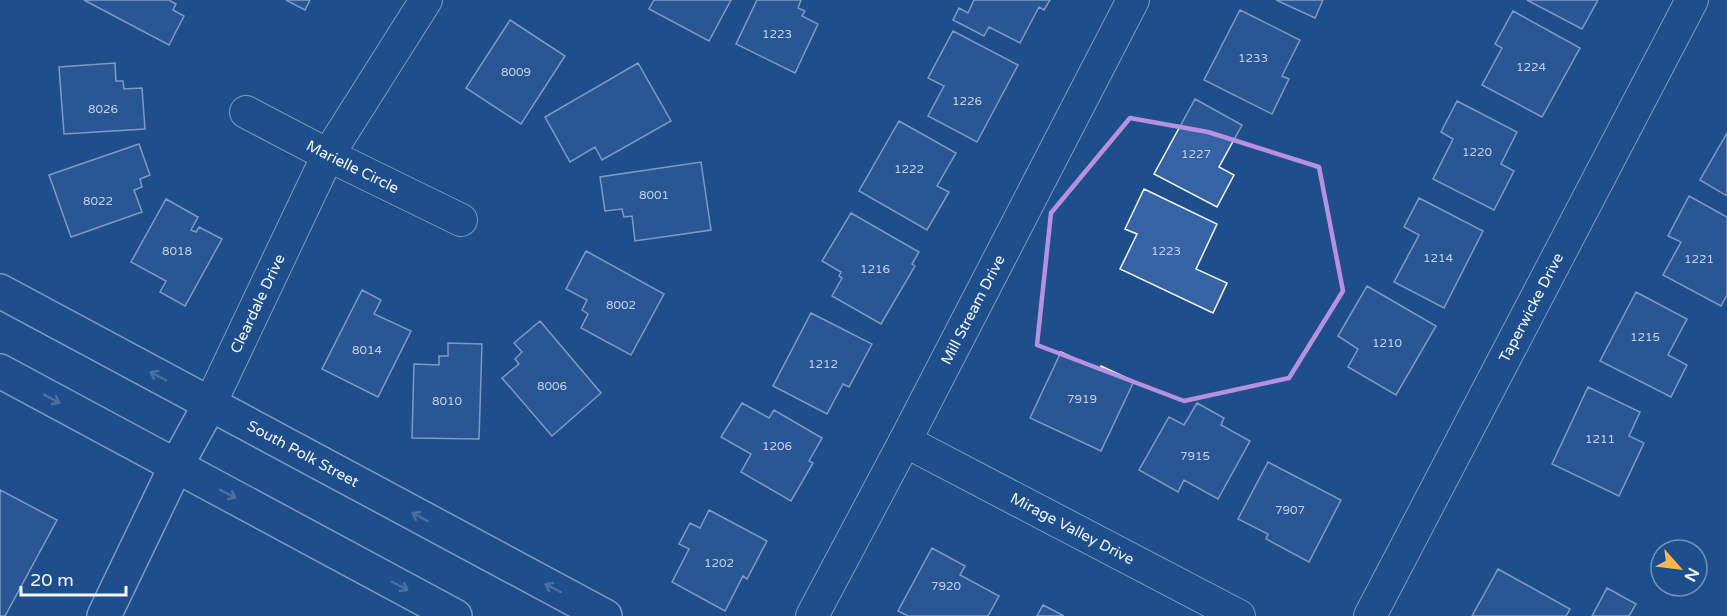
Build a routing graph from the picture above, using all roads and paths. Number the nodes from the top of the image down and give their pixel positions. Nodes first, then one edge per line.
1 (426, 0) edge
2 (1132, 0) edge
3 (1692, 0) edge
4 (246, 112) dead end
5 (328, 155) junction
6 (461, 220) dead end
7 (0, 291) edge
8 (0, 371) edge
9 (210, 404) junction
10 (905, 441) junction
11 (176, 466) junction
12 (104, 616) edge
13 (455, 616) edge
14 (604, 616) edge
15 (812, 616) edge
16 (1239, 616) edge
17 (1370, 616) edge

1 - 5 street, Cleardale Drive
2 - 10 street, Mill Stream Drive
3 - 17 street, Taperwicke Drive
4 - 5 street, Marielle Circle
5 - 6 street, Marielle Circle
5 - 9 street, Cleardale Drive
9 -> 7 main road, South Polk Street
8 -> 11 main road
9 - 11 main road, Cleardale Drive
14 -> 9 main road, South Polk Street
10 - 15 street, Mill Stream Drive
10 - 16 street, Mirage Valley Drive
11 - 12 main road, Cleardale Drive
11 -> 13 main road

